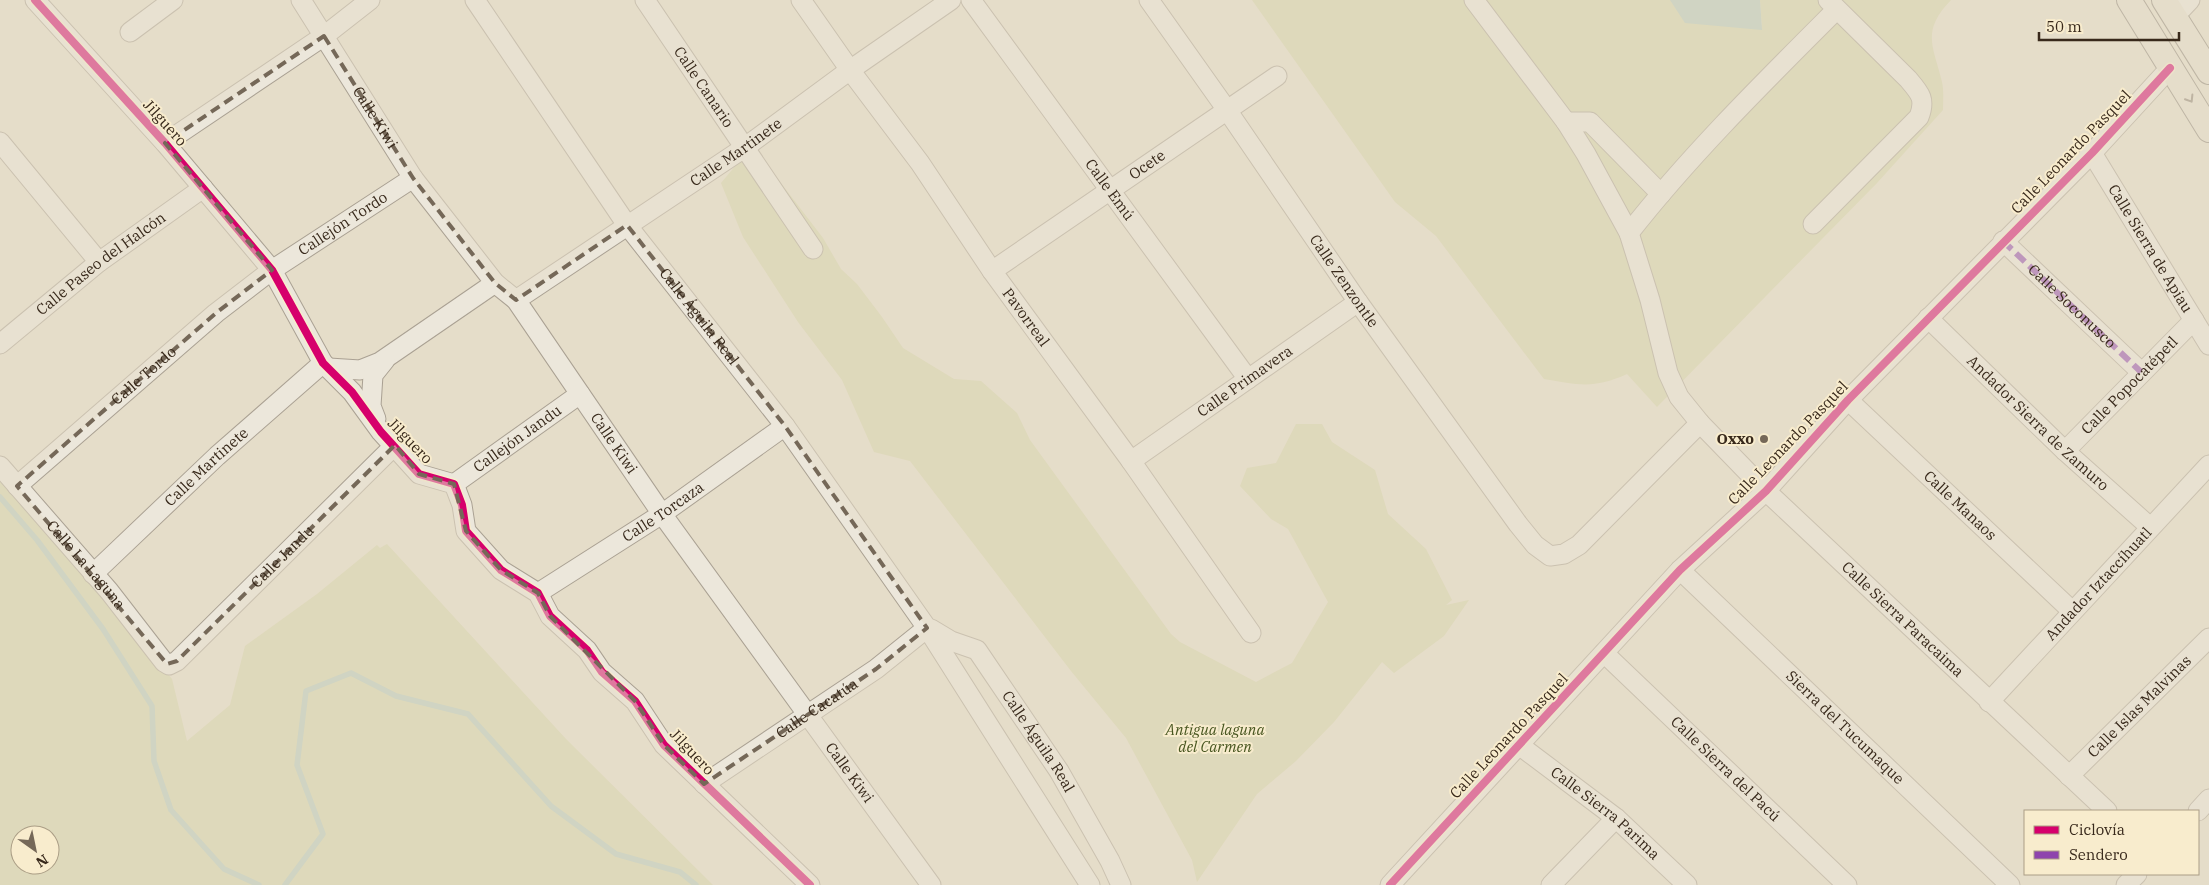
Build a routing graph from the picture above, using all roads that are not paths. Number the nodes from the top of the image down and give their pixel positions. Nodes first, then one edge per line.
1 (35, 0) edge
2 (173, 0) edge
3 (301, 0) edge
4 (370, 0) edge
5 (475, 0) edge
6 (645, 0) edge
7 (801, 0) edge
8 (952, 0) edge
9 (971, 0) edge
10 (1149, 0) edge
11 (1474, 0) edge
12 (2130, 0) edge
13 (2190, 0) edge
14 (1832, 5) edge
15 (2169, 8) edge
16 (130, 32) dead end
17 (324, 36) junction
18 (2170, 68) junction
19 (850, 70) junction
20 (2209, 72) edge
21 (1277, 76) dead end
22 (1227, 110) junction
23 (1566, 122) junction
24 (2209, 130) edge
25 (0, 142) edge
26 (165, 143) junction
27 (744, 148) junction
28 (2092, 153) junction
29 (413, 178) junction
30 (203, 188) junction
31 (1110, 191) junction
32 (1661, 194) junction
33 (1813, 224) dead end
34 (628, 226) junction
35 (1629, 233) junction
36 (2003, 241) junction
37 (813, 249) dead end
38 (99, 262) junction
39 (272, 270) junction
40 (992, 271) junction
41 (495, 283) junction
42 (516, 300) junction
43 (1358, 302) junction
44 (1928, 318) junction
45 (2194, 320) junction
46 (0, 344) edge
47 (2209, 345) edge
48 (387, 357) junction
49 (326, 366) junction
50 (2141, 372) junction
51 (1248, 379) junction
52 (580, 394) junction
53 (1848, 400) junction
54 (1700, 423) junction
55 (785, 426) junction
56 (381, 432) junction
57 (395, 445) junction
58 (2065, 451) junction
59 (1131, 461) junction
60 (2209, 465) edge
61 (0, 466) edge
62 (454, 484) junction
63 (17, 486) junction
64 (1766, 491) junction
65 (662, 514) junction
66 (2150, 527) junction
67 (1680, 570) junction
68 (94, 574) junction
69 (538, 593) junction
70 (2072, 611) junction
71 (927, 628) junction
72 (1251, 634) dead end
73 (2209, 638) edge
74 (1604, 653) junction
75 (169, 665) joint
76 (1989, 702) junction
77 (808, 716) junction
78 (1519, 745) junction
79 (2069, 776) junction
80 (704, 784) junction
81 (2209, 800) edge
82 (2106, 810) edge
83 (2199, 810) edge
84 (1616, 818) junction
85 (2136, 875) edge
86 (810, 885) edge
87 (931, 885) edge
88 (1090, 885) edge
89 (1121, 885) edge
90 (1390, 885) edge
91 (1551, 885) edge
92 (1687, 885) edge
93 (1847, 885) edge
94 (2010, 885) edge
95 (2126, 885) edge

1 - 26 street, Jilguero
2 - 16 street
3 - 17 street, Calle Kiwi
4 - 17 street
5 - 34 street, Calle Águila Real
6 - 27 street, Calle Canario
7 - 19 street, Pavorreal
8 - 19 street, Calle Martinete
9 - 31 street, Calle Emú
10 - 22 street, Calle Zenzontle
11 - 23 street, Calle Sierra Paracaima
12 - 18 main road
13 - 15 street
14 - 32 street
14 - 33 street
15 - 20 main road
17 - 26 street
17 - 29 street, Calle Kiwi
18 -> 24 main road
18 - 28 street, Calle Leonardo Pasquel
19 - 27 street, Calle Martinete
19 - 40 street, Pavorreal
21 - 22 street, Ocete
22 - 31 street, Ocete
22 - 43 street, Calle Zenzontle
23 - 32 street
23 - 35 street, Calle Sierra Paracaima
25 - 38 street
26 - 30 street, Jilguero
27 - 34 street, Calle Martinete
27 - 37 street, Calle Canario
28 - 36 street, Calle Leonardo Pasquel
28 - 45 street, Calle Sierra de Apiau
29 - 39 street, Callejón Tordo
29 - 41 street, Calle Kiwi
30 - 38 street, Calle Paseo del Halcón
30 - 39 street, Jilguero
31 - 40 street, Ocete
31 - 51 street, Calle Emú
32 - 35 street
34 - 42 street, Calle Martinete
34 - 55 street, Calle Águila Real
35 - 54 street, Calle Sierra Paracaima
36 - 44 street, Calle Leonardo Pasquel
36 - 50 street, Calle Soconusco
38 - 46 street, Calle Paseo del Halcón
39 - 49 street, Jilguero
39 - 63 street, Calle Tordo
40 - 59 street, Pavorreal
41 - 42 street, Calle Kiwi
41 - 48 street
42 - 52 street, Calle Kiwi
43 - 51 street, Calle Primavera
43 - 54 street, Calle Zenzontle
44 - 53 street, Calle Leonardo Pasquel
44 - 58 street, Andador Sierra de Zamuro
45 - 47 street, Calle Sierra de Apiau
45 - 50 street, Calle Popocatépetl
48 - 49 street
48 - 56 street
49 - 56 street, Jilguero
49 - 68 street, Calle Martinete
50 - 58 street, Calle Popocatépetl
51 - 59 street, Calle Primavera
52 - 62 street, Callejón Jandu
52 - 65 street, Calle Kiwi
53 - 64 street, Calle Leonardo Pasquel
53 - 70 street, Calle Manaos
54 - 64 street, Calle Sierra Paracaima
55 - 65 street, Calle Torcaza
55 - 71 street, Calle Águila Real
56 - 57 street, Jilguero
57 - 62 street, Jilguero
57 - 75 street, Calle Jandu
58 - 66 street, Andador Sierra de Zamuro
59 - 72 street, Pavorreal
60 - 66 street, Andador Iztaccíhuatl
61 - 63 street, Calle La Laguna
62 - 69 street
63 - 68 street, Calle La Laguna
64 - 67 street, Calle Leonardo Pasquel
64 - 76 street, Calle Sierra Paracaima
65 - 69 street, Calle Torcaza
65 - 77 street, Calle Kiwi
66 - 70 street, Andador Iztaccíhuatl
67 - 74 street, Calle Leonardo Pasquel
67 - 94 street, Sierra del Tucumaque
68 - 75 street, Calle La Laguna
69 - 80 street, Jilguero
70 - 76 street, Andador Iztaccíhuatl
71 - 77 street, Calle Cacatúa
71 - 88 street, Calle Águila Real
71 - 89 street, Calle Águila Real
73 - 79 street, Calle Islas Malvinas
74 - 78 street, Calle Leonardo Pasquel
74 - 93 street, Calle Sierra del Pacú
76 - 79 street, Calle Sierra Paracaima
77 - 80 street, Calle Cacatúa
77 - 87 street, Calle Kiwi
78 - 84 street, Calle Sierra Parima
78 - 90 street, Calle Leonardo Pasquel
79 - 82 street, Calle Sierra Paracaima
80 - 86 street, Jilguero
81 - 83 street
84 - 91 street
84 - 92 street, Calle Sierra Parima
85 - 95 street

